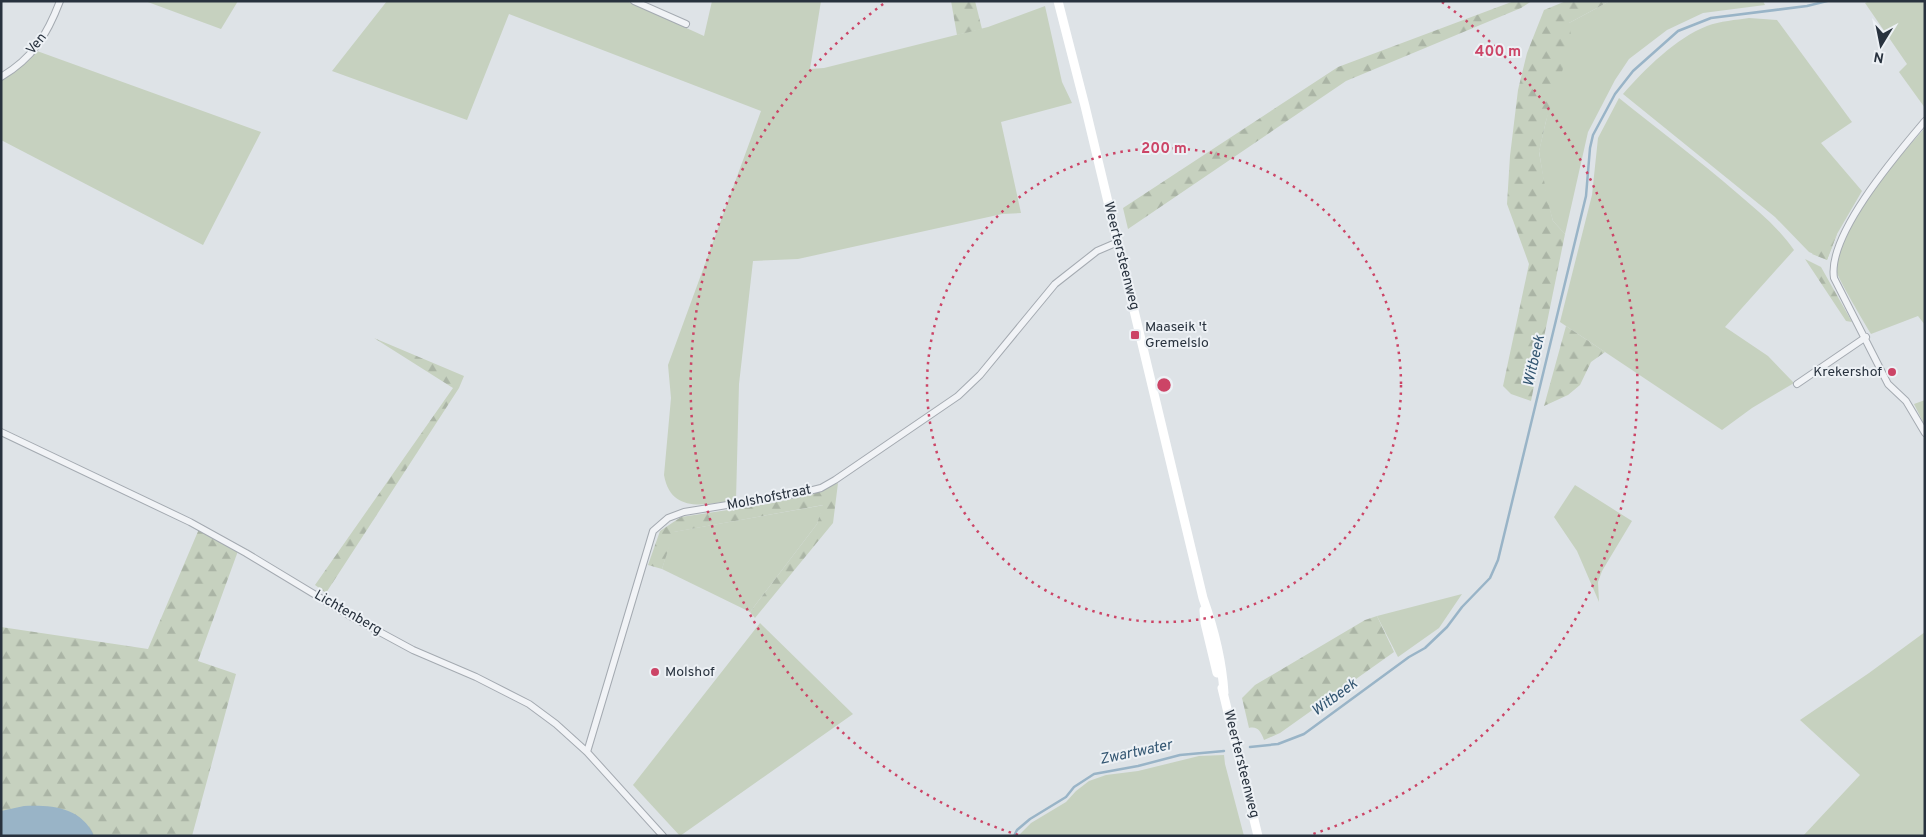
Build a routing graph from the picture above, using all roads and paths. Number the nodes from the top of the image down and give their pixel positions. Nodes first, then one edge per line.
1 (60, 1) edge
2 (634, 1) edge
3 (1058, 1) edge
4 (686, 24) dead end
5 (1, 77) edge
6 (1925, 121) edge
7 (1118, 242) junction
8 (1866, 337) junction
9 (1797, 384) dead end
10 (1, 432) edge
11 (1925, 433) edge
12 (587, 752) junction
13 (663, 836) edge
14 (1258, 836) edge

1 - 5 street, Ven
2 - 4 street
3 - 7 main road, Weertersteenweg
6 - 8 street
7 - 12 street, Molshofstraat
7 - 14 main road, Weertersteenweg
8 - 9 street
8 - 11 street
10 - 12 street, Lichtenberg
12 - 13 street, Lichtenberg

